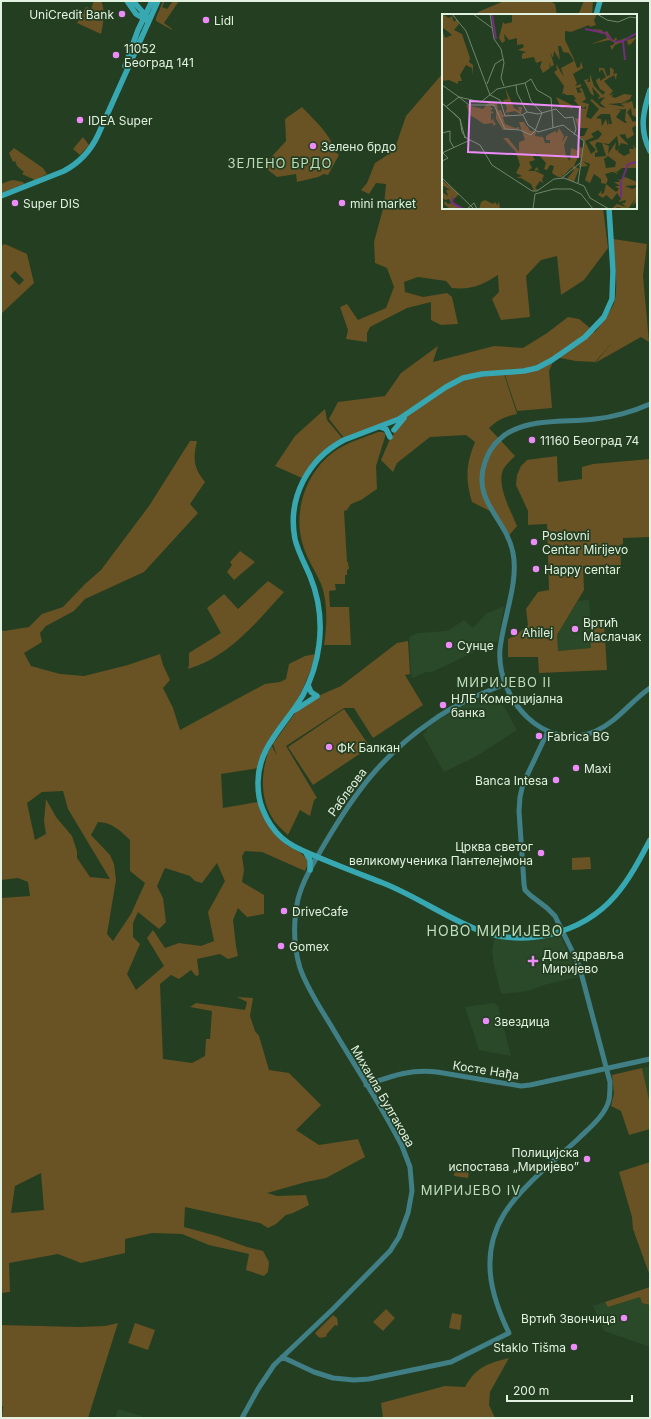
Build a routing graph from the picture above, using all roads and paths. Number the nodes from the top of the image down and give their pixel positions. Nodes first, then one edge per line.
1 (127, 1) edge
2 (133, 1) edge
3 (151, 1) edge
4 (158, 1) edge
5 (596, 1) edge
6 (600, 1) edge
7 (136, 14) junction
8 (596, 14) edge
9 (596, 14) edge
10 (147, 18) junction
11 (138, 30) junction
12 (120, 86) junction
13 (650, 90) edge
14 (650, 151) edge
15 (1, 196) edge
16 (609, 209) edge
17 (650, 404) edge
18 (406, 414) junction
19 (380, 427) junction
20 (394, 430) dead end
21 (390, 437) dead end
22 (504, 684) junction
23 (308, 685) junction
24 (650, 688) edge
25 (303, 695) junction
26 (313, 697) junction
27 (293, 711) junction
28 (548, 731) junction
29 (650, 840) edge
30 (306, 852) junction
31 (317, 857) junction
32 (310, 870) junction
33 (562, 931) junction
34 (650, 1059) edge
35 (607, 1069) junction
36 (366, 1085) junction
37 (282, 1358) junction
38 (242, 1418) edge

1 - 7 main road
2 - 3 main road
2 - 10 main road
3 - 10 main road
4 - 10 main road
5 - 8 main road
6 - 9 main road
7 - 10 main road
7 - 11 main road
10 - 11 main road
10 - 12 main road
11 - 12 main road
12 - 15 main road
13 - 14 main road
16 - 18 main road
17 - 22 street
18 - 19 main road
18 - 20 main road
19 - 21 main road
19 - 23 main road
22 - 28 street
22 - 31 street, Раблеова
23 - 25 main road
23 - 26 main road
24 - 28 street
25 - 26 main road
25 - 27 main road
26 - 27 main road
27 - 30 main road
28 - 33 street
29 - 33 main road
30 - 31 main road
30 - 32 main road
31 - 32 street, Михаила Булгакова
31 - 33 main road
32 - 36 street, Михаила Булгакова
33 - 35 street
34 - 35 street, Косте Нађа
35 - 36 street, Косте Нађа
35 - 37 street
36 - 37 street, Михаила Булгакова
37 - 38 street, Михаила Булгакова

